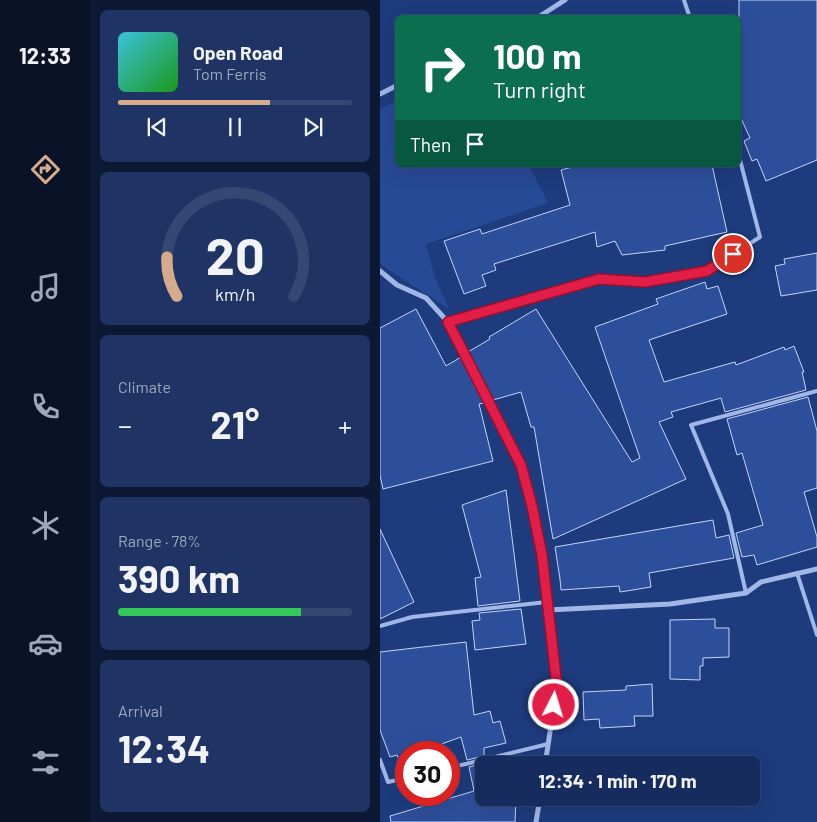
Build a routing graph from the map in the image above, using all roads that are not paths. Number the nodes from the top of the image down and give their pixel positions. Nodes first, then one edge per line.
1 (565, 0) edge
2 (684, 0) edge
3 (542, 15) edge
4 (689, 15) edge
5 (395, 86) edge
6 (380, 94) edge
7 (741, 164) edge
8 (380, 271) edge
9 (448, 322) junction
10 (817, 391) edge
11 (817, 569) edge
12 (797, 573) junction
13 (746, 593) junction
14 (547, 602) junction
15 (548, 610) junction
16 (380, 626) edge
17 (817, 635) edge
18 (548, 744) junction
19 (546, 756) edge
20 (380, 760) edge
21 (460, 765) edge
22 (395, 780) edge
23 (539, 806) edge
24 (536, 822) edge

1 - 3 street
2 - 4 lane
5 - 6 street
7 - 9 lane
8 - 9 street
9 - 14 street
10 - 13 lane
11 - 12 street
12 - 13 street
12 - 17 lane
13 - 15 street
14 - 15 street
14 - 16 lane
15 - 18 street
18 - 19 street
18 - 21 lane
20 - 22 lane
23 - 24 street

